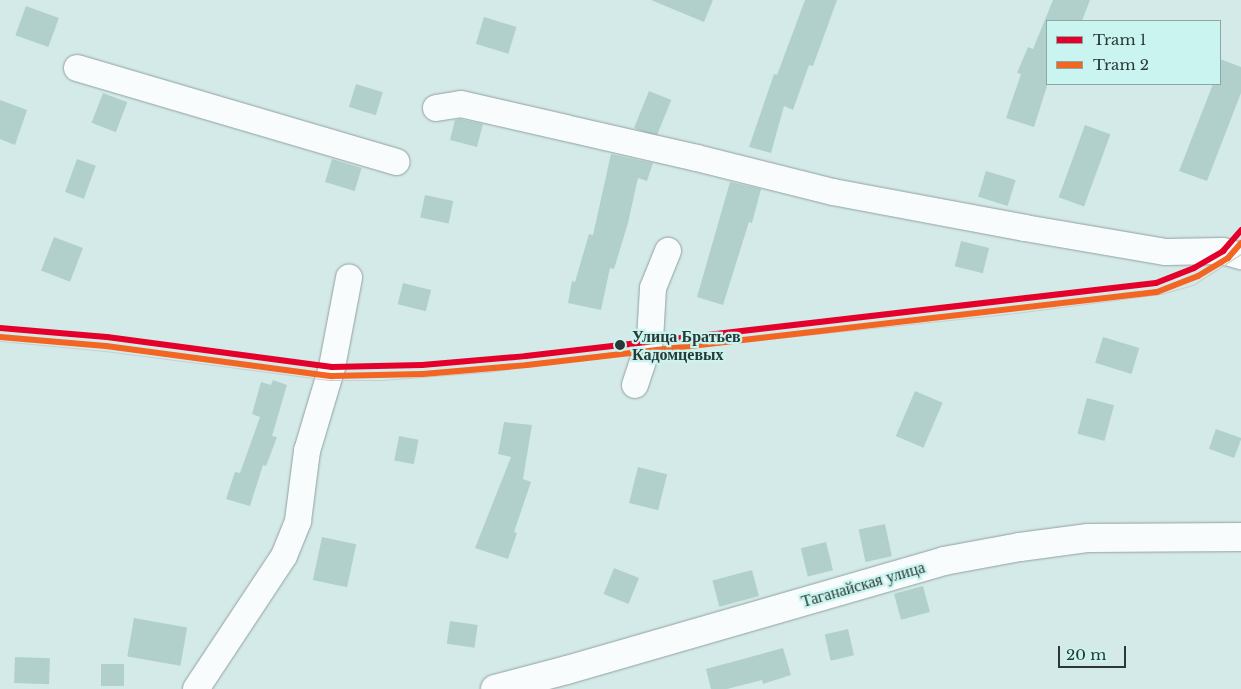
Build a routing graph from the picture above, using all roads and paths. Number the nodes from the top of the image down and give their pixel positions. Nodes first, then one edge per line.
1 (77, 68) dead end
2 (436, 108) dead end
3 (396, 162) dead end
4 (668, 251) dead end
5 (1241, 256) edge
6 (349, 278) dead end
7 (635, 384) dead end
8 (1241, 538) edge
9 (196, 689) edge
10 (495, 689) edge

1 - 3 street
2 - 5 street
4 - 7 street
6 - 9 street
8 - 10 main road, Таганайская улица

